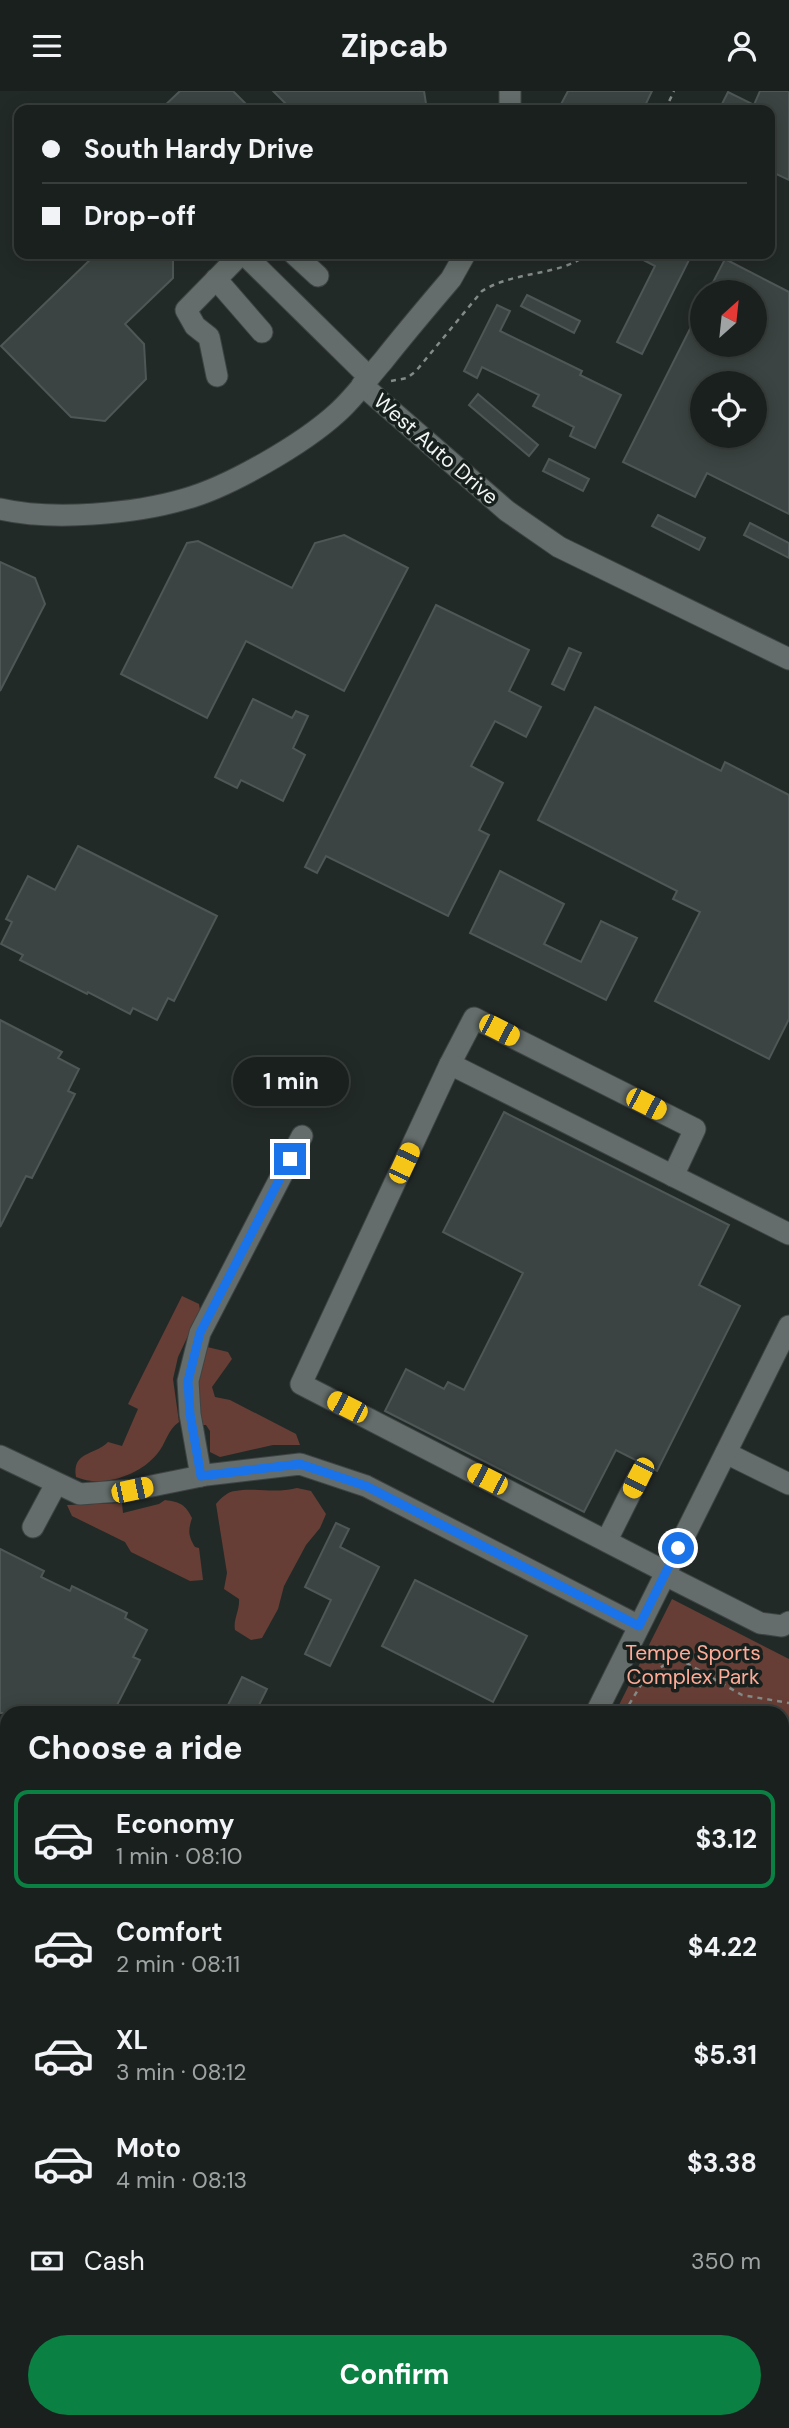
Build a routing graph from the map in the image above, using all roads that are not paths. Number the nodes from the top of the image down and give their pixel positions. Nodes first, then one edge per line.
1 (238, 259) edge
2 (248, 259) edge
3 (299, 259) edge
4 (462, 259) edge
5 (318, 276) dead end
6 (216, 279) junction
7 (262, 332) dead end
8 (217, 376) dead end
9 (365, 381) junction
10 (0, 509) edge
11 (789, 659) edge
12 (450, 1065) junction
13 (302, 1136) dead end
14 (673, 1175) junction
15 (789, 1234) edge
16 (789, 1326) edge
17 (726, 1453) junction
18 (0, 1456) edge
19 (201, 1476) junction
20 (638, 1478) dead end
21 (56, 1484) junction
22 (789, 1484) edge
23 (33, 1527) dead end
24 (607, 1540) junction
25 (666, 1573) junction
26 (789, 1622) edge
27 (639, 1626) junction
28 (599, 1706) edge

1 - 6 street
2 - 9 street
3 - 5 street
4 - 9 street
6 - 7 street
6 - 8 street
9 - 10 street, West Auto Drive
9 - 11 street, West Auto Drive
12 - 14 street
12 - 14 street
12 - 24 street
13 - 19 street
14 - 15 street
16 - 17 street
17 - 22 street
17 - 25 street
18 - 21 street
19 - 21 street
19 - 27 street
20 - 24 street
21 - 23 street
24 - 25 street
25 - 26 street
25 - 27 street
27 - 28 street

